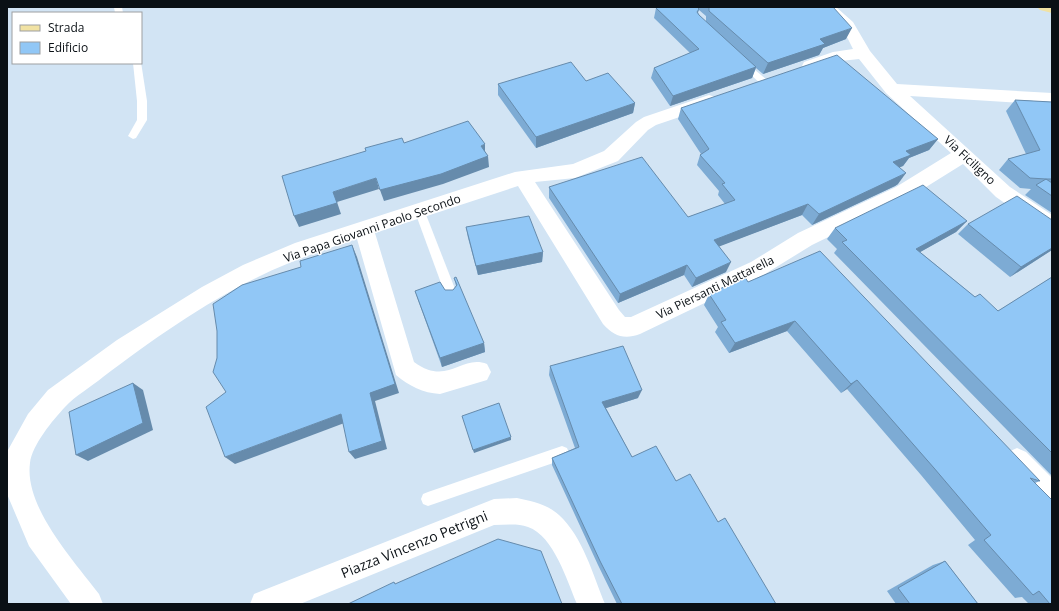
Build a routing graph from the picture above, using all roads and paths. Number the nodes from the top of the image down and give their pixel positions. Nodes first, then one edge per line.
1 (826, 7) edge
2 (1045, 7) edge
3 (1052, 8) edge
4 (863, 53) junction
5 (735, 55) edge
6 (137, 64) edge
7 (779, 77) junction
8 (892, 89) junction
9 (1052, 99) edge
10 (133, 136) dead end
11 (964, 154) junction
12 (522, 177) junction
13 (420, 212) junction
14 (1052, 225) edge
15 (364, 229) junction
16 (805, 239) junction
17 (822, 256) edge
18 (451, 294) edge
19 (480, 372) dead end
20 (1002, 445) edge
21 (562, 453) edge
22 (1052, 494) edge
23 (428, 499) dead end
24 (89, 604) edge
25 (264, 604) edge
26 (591, 604) edge

1 - 4 street, Via Ficiligno
2 - 3 main road
4 - 7 street, Via Papa Giovanni Paolo Secondo
4 - 8 street, Via Ficiligno
5 - 7 lane
6 - 10 lane
7 - 12 street, Via Papa Giovanni Paolo Secondo
8 - 9 street
8 - 11 street, Via Ficiligno
11 - 14 street, Via Ficiligno
11 - 16 street, Via Piersanti Mattarella
12 - 13 street, Via Papa Giovanni Paolo Secondo
12 - 16 street, Via Piersanti Mattarella
13 - 15 street, Via Papa Giovanni Paolo Secondo
13 - 18 lane
15 - 19 street
15 - 24 street, Via Papa Giovanni Paolo Secondo
16 - 17 street
20 - 22 street
21 - 23 lane
25 - 26 street, Piazza Vincenzo Petrigni

